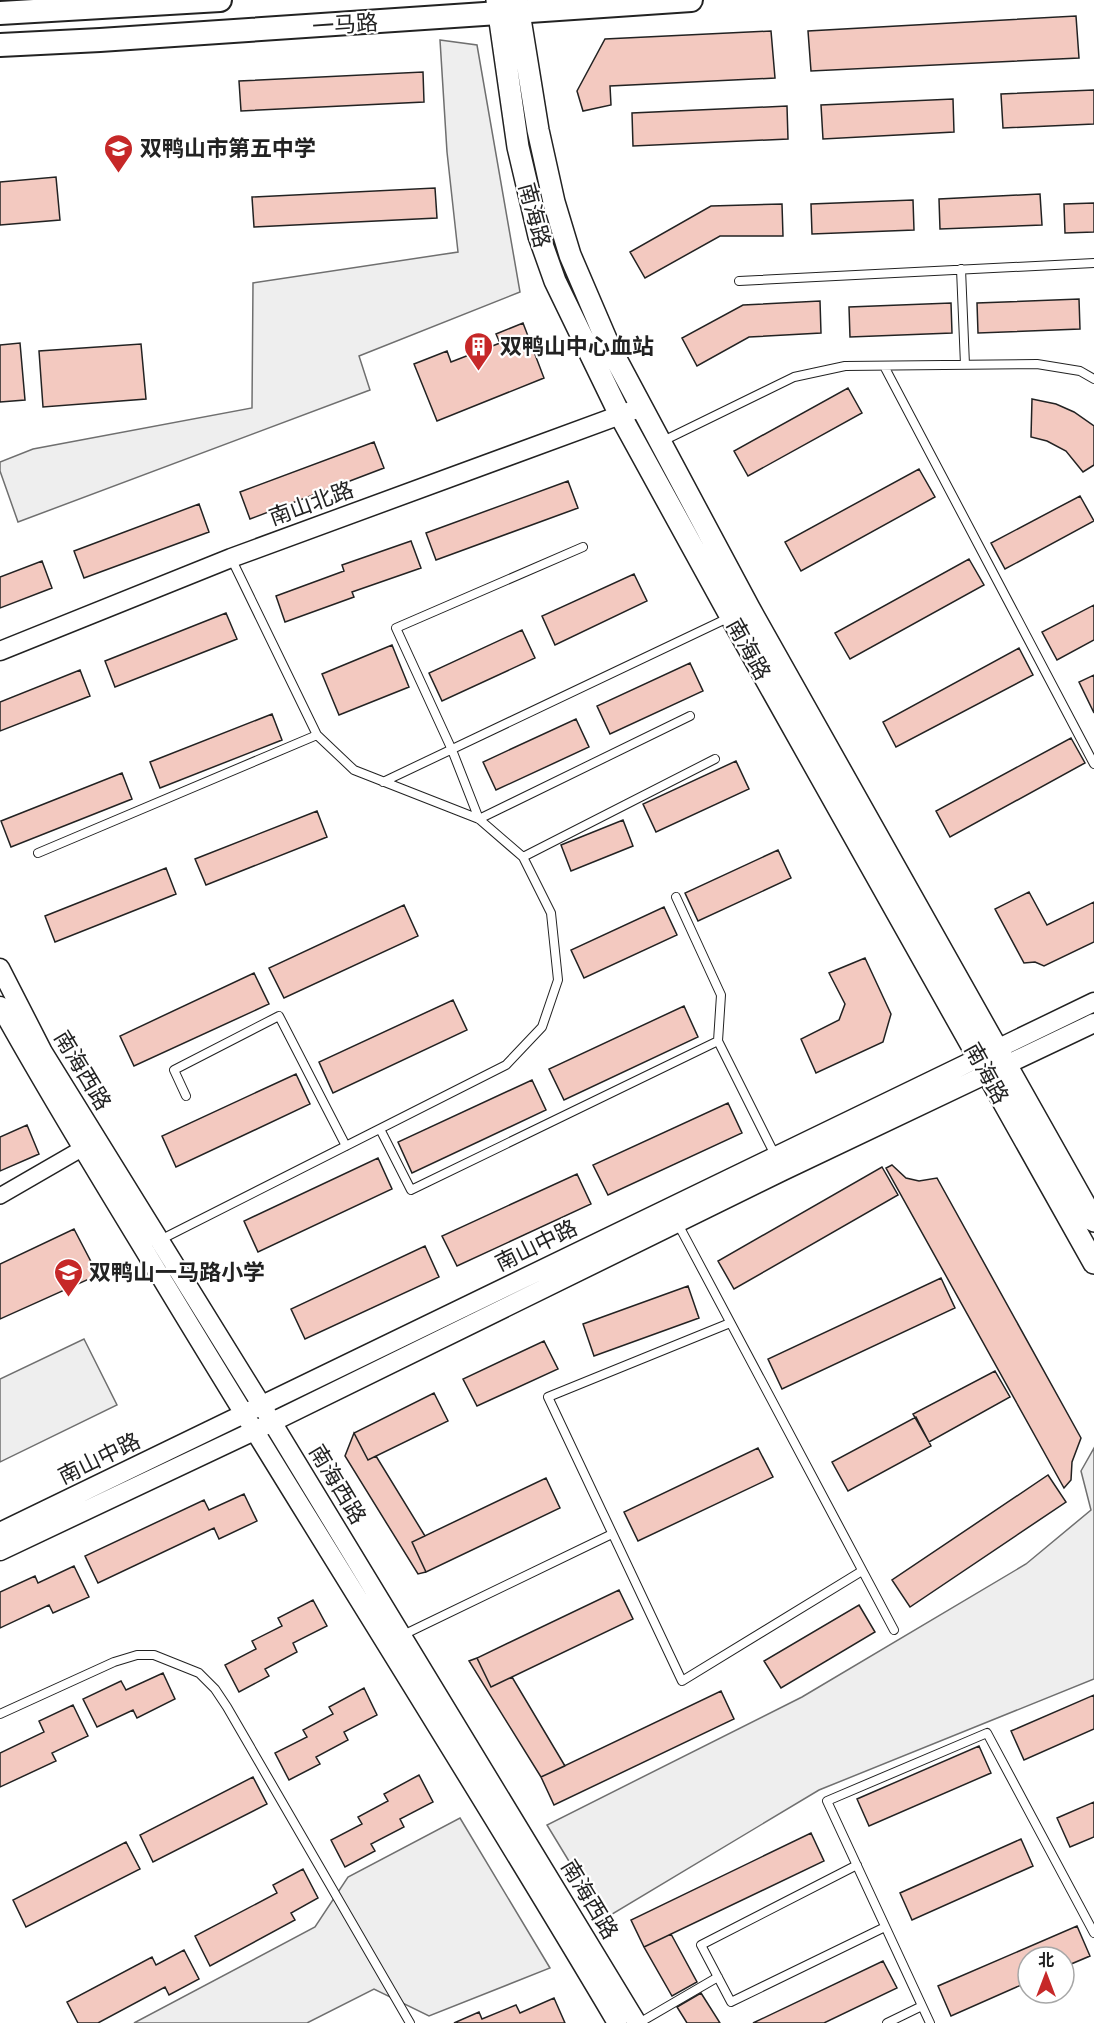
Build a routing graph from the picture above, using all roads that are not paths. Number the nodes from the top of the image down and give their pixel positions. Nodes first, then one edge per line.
1 (220, 0) edge
2 (691, 0) edge
3 (508, 6) edge
4 (0, 14) edge
5 (0, 45) edge
6 (1094, 263) edge
7 (961, 269) junction
8 (740, 281) dead end
9 (965, 365) junction
10 (884, 366) junction
11 (1094, 379) edge
12 (642, 407) junction
13 (620, 415) junction
14 (662, 442) junction
15 (583, 547) dead end
16 (231, 558) junction
17 (740, 612) junction
18 (0, 651) edge
19 (690, 716) dead end
20 (317, 735) junction
21 (452, 750) junction
22 (715, 759) dead end
23 (1094, 764) edge
24 (383, 782) junction
25 (479, 819) junction
26 (38, 853) dead end
27 (523, 857) junction
28 (676, 897) dead end
29 (0, 968) edge
30 (1094, 1002) edge
31 (0, 1006) edge
32 (1094, 1023) edge
33 (718, 1041) junction
34 (1002, 1057) junction
35 (983, 1066) junction
36 (186, 1096) dead end
37 (380, 1129) junction
38 (346, 1146) junction
39 (82, 1148) junction
40 (779, 1163) junction
41 (0, 1196) edge
42 (1094, 1221) edge
43 (677, 1223) junction
44 (151, 1245) junction
45 (1094, 1263) edge
46 (730, 1323) junction
47 (262, 1406) junction
48 (244, 1415) junction
49 (272, 1422) junction
50 (254, 1431) junction
51 (0, 1532) edge
52 (612, 1534) junction
53 (0, 1551) edge
54 (862, 1571) junction
55 (894, 1630) dead end
56 (402, 1636) junction
57 (0, 1714) edge
58 (856, 1865) junction
59 (885, 1927) junction
60 (1094, 1933) edge
61 (718, 1977) junction
62 (922, 2006) junction
63 (410, 2023) edge
64 (617, 2023) edge
65 (638, 2023) edge
66 (887, 2023) edge
67 (930, 2023) edge

1 - 4 main road
2 - 3 main road, 一马路
3 - 5 main road, 一马路
3 - 12 main road, 南海路
3 - 13 main road, 南海路
6 - 7 lane
7 - 8 lane
7 - 9 lane
9 - 10 lane
9 - 11 lane
10 - 14 lane
10 - 23 lane
12 - 13 street, 南山北路
12 - 14 main road, 南海路
13 - 16 street, 南山北路
13 - 17 main road, 南海路
14 - 17 main road, 南海路
15 - 21 lane
16 - 18 street, 南山北路
16 - 20 lane
17 - 21 lane
17 - 34 main road, 南海路
17 - 35 main road, 南海路
19 - 25 lane
20 - 24 lane
20 - 26 lane
21 - 24 lane
21 - 25 lane
22 - 27 lane
24 - 25 lane
25 - 27 lane
27 - 37 lane
28 - 33 lane
29 - 44 street, 南海西路
30 - 34 street, 南山中路
31 - 39 street, 南海西路
32 - 34 street, 南山中路
33 - 37 lane
33 - 40 lane
34 - 35 street, 南山中路
34 - 42 main road, 南海路
35 - 40 street, 南山中路
35 - 45 main road, 南海路
36 - 38 lane
37 - 38 lane
38 - 44 lane
39 - 41 street
39 - 44 street, 南海西路
40 - 43 street, 南山中路
40 - 47 street, 南山中路
43 - 46 lane
43 - 49 street, 南山中路
44 - 47 street, 南海西路
44 - 48 street, 南海西路
46 - 52 lane
46 - 54 lane
47 - 48 street, 南山中路
47 - 49 street, 南海西路
48 - 50 street, 南海西路
48 - 51 street, 南山中路
49 - 50 street, 南山中路
49 - 56 street, 南海西路
50 - 53 street, 南山中路
50 - 64 street, 南海西路
52 - 54 lane
52 - 56 lane
54 - 55 lane
56 - 65 street, 南海西路
57 - 63 lane
58 - 59 lane
58 - 60 lane
58 - 61 lane
59 - 61 lane
59 - 62 lane
61 - 65 lane
62 - 66 lane
62 - 67 lane

